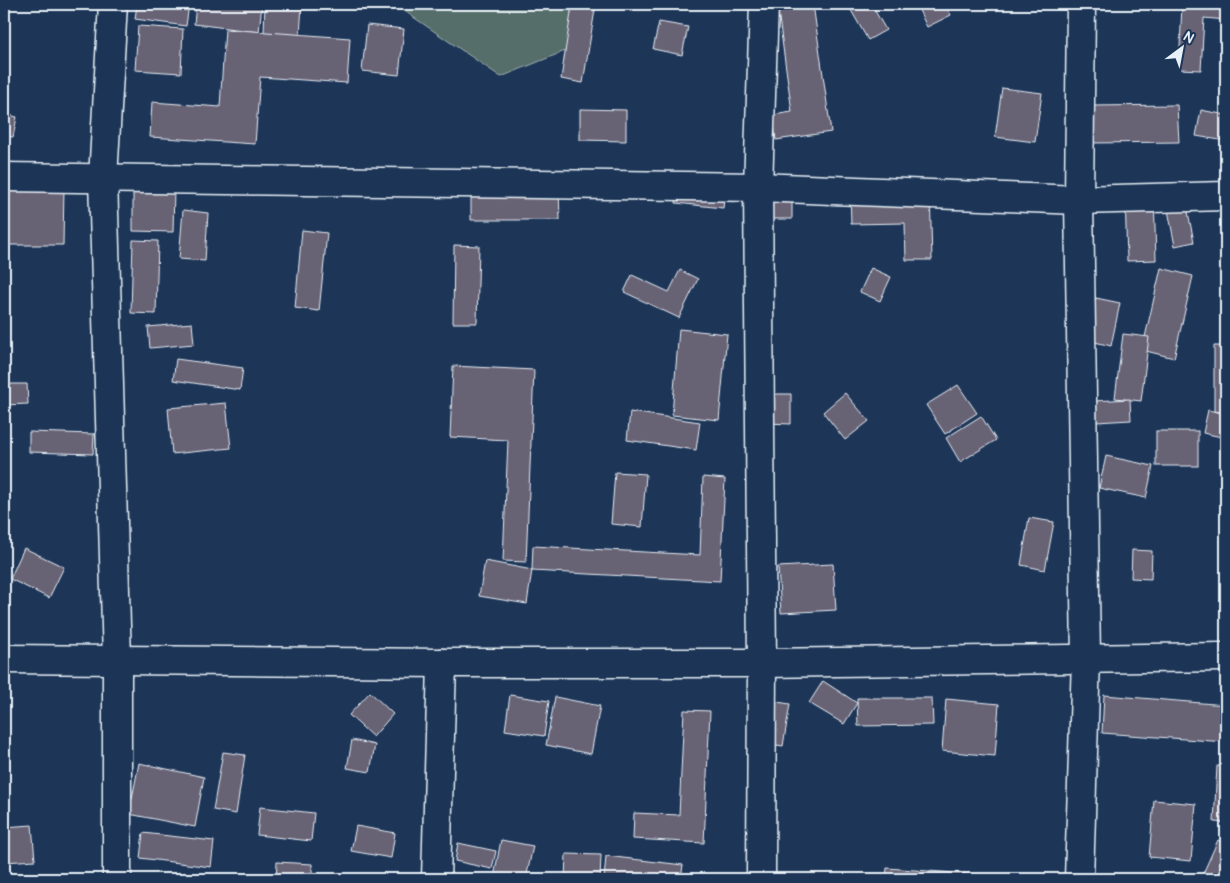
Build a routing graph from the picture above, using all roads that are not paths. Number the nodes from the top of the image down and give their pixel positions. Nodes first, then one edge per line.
1 (113, 4) edge
2 (764, 4) edge
3 (1081, 4) edge
4 (4, 177) edge
5 (103, 178) junction
6 (758, 186) junction
7 (1226, 196) edge
8 (1079, 200) junction
9 (1226, 657) edge
10 (1086, 658) junction
11 (4, 659) edge
12 (117, 660) junction
13 (442, 663) junction
14 (762, 663) junction
15 (117, 879) edge
16 (436, 879) edge
17 (761, 879) edge
18 (1079, 879) edge

1 - 5 street
2 - 6 street
3 - 8 street
4 - 5 street
5 - 6 street
5 - 12 street
6 - 8 street
6 - 14 street
7 - 8 street
8 - 10 street
9 - 10 street
10 - 14 street
10 - 18 street
11 - 12 street
12 - 13 street
12 - 15 street
13 - 14 street
13 - 16 street
14 - 17 street

